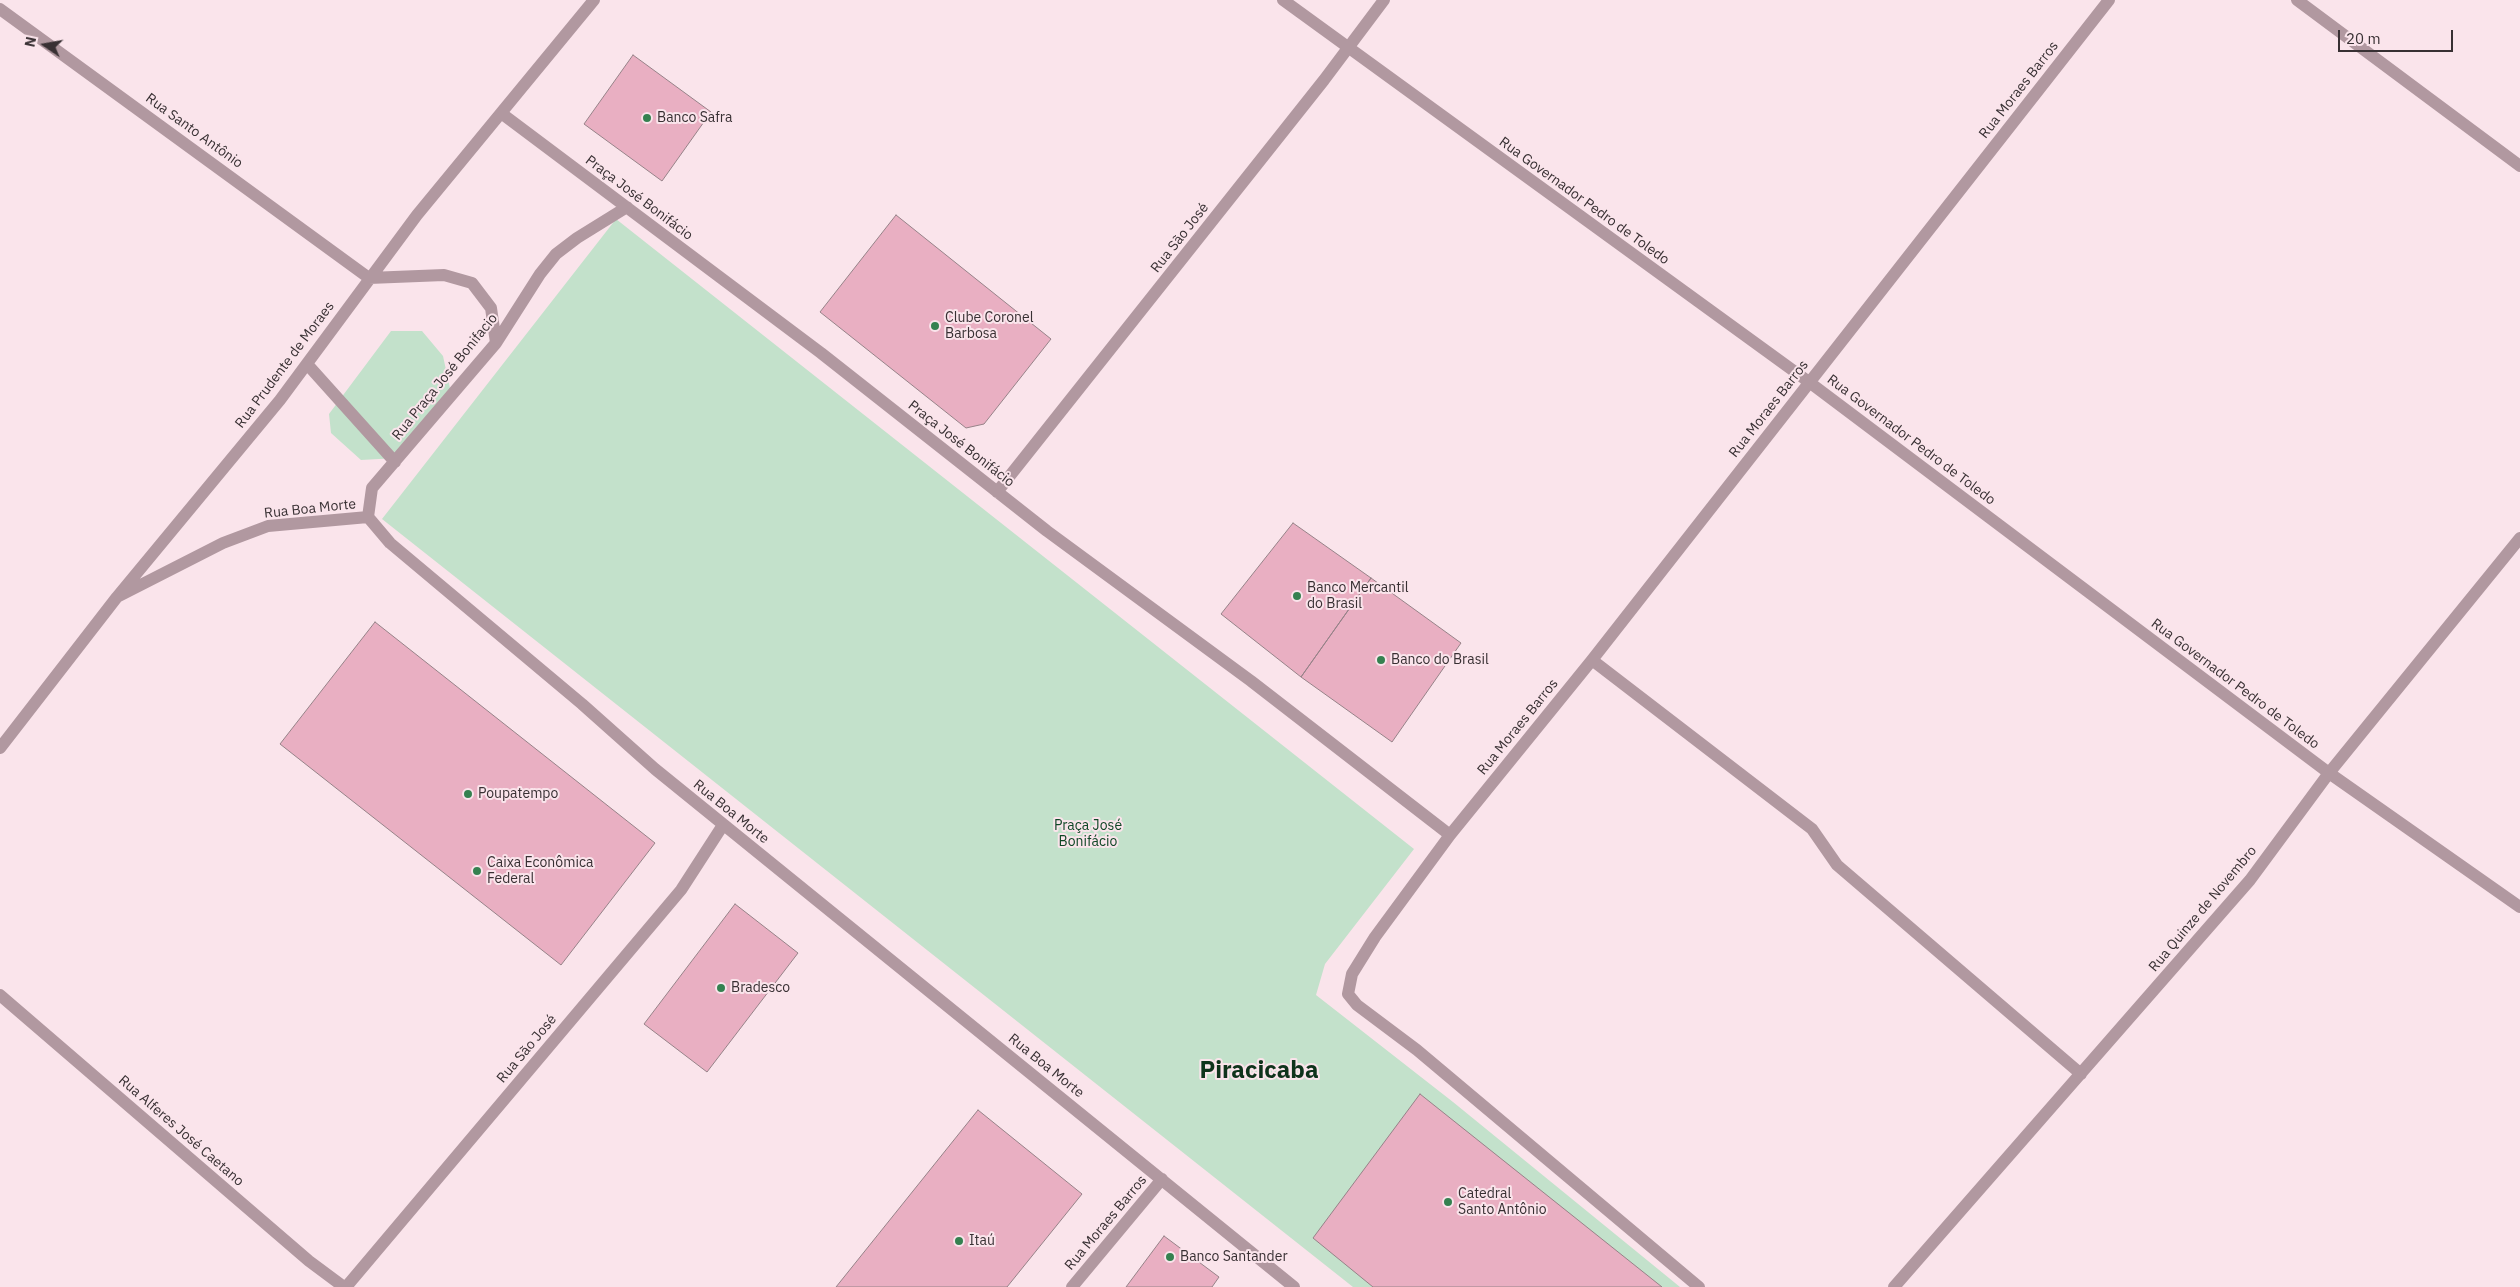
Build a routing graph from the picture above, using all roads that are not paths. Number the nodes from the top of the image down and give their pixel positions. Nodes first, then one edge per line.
1 (594, 0) edge
2 (1283, 0) edge
3 (1384, 0) edge
4 (2109, 0) edge
5 (2297, 0) edge
6 (0, 9) edge
7 (1348, 49) junction
8 (501, 113) junction
9 (2520, 166) edge
10 (627, 207) junction
11 (370, 278) junction
12 (496, 343) junction
13 (307, 364) junction
14 (1809, 382) junction
15 (395, 462) junction
16 (997, 492) junction
17 (368, 517) junction
18 (2520, 538) edge
19 (117, 597) junction
20 (1592, 660) junction
21 (0, 748) edge
22 (2329, 773) junction
23 (723, 825) junction
24 (1450, 835) junction
25 (2520, 907) edge
26 (0, 995) edge
27 (2081, 1074) junction
28 (1162, 1178) junction
29 (345, 1287) edge
30 (1072, 1287) edge
31 (1294, 1287) edge
32 (1699, 1287) edge
33 (1894, 1287) edge

1 - 8 street, Rua Prudente de Moraes
2 - 7 street, Rua Governador Pedro de Toledo
3 - 7 street, Rua São José
4 - 14 street, Rua Moraes Barros
5 - 9 street
6 - 11 street, Rua Santo Antônio
7 - 14 street, Rua Governador Pedro de Toledo
7 - 16 street, Rua São José
8 - 10 street, Praça José Bonifácio
8 - 11 street, Rua Prudente de Moraes
10 - 12 street, Rua Praça José Bonifacio
10 - 16 street, Praça José Bonifácio
11 - 12 street
11 - 13 street, Rua Prudente de Moraes
12 - 15 street, Rua Praça José Bonifacio
13 - 15 street
13 - 19 street, Rua Prudente de Moraes
14 - 20 street, Rua Moraes Barros
14 - 22 street, Rua Governador Pedro de Toledo
15 - 17 street, Rua Praça José Bonifacio
16 - 24 street, Praça José Bonifácio
17 - 19 street, Rua Boa Morte
17 - 23 street, Rua Boa Morte
18 - 22 street, Rua Quinze de Novembro
19 - 21 street, Rua Prudente de Moraes
20 - 24 street, Rua Moraes Barros
20 - 27 street
22 - 25 street, Rua Governador Pedro de Toledo
22 - 27 street, Rua Quinze de Novembro
23 - 28 street, Rua Boa Morte
23 - 29 street, Rua São José
24 - 32 street, Rua Moraes Barros
26 - 29 street, Rua Alferes José Caetano
27 - 33 street, Rua Quinze de Novembro
28 - 30 street, Rua Moraes Barros
28 - 31 street, Rua Boa Morte

